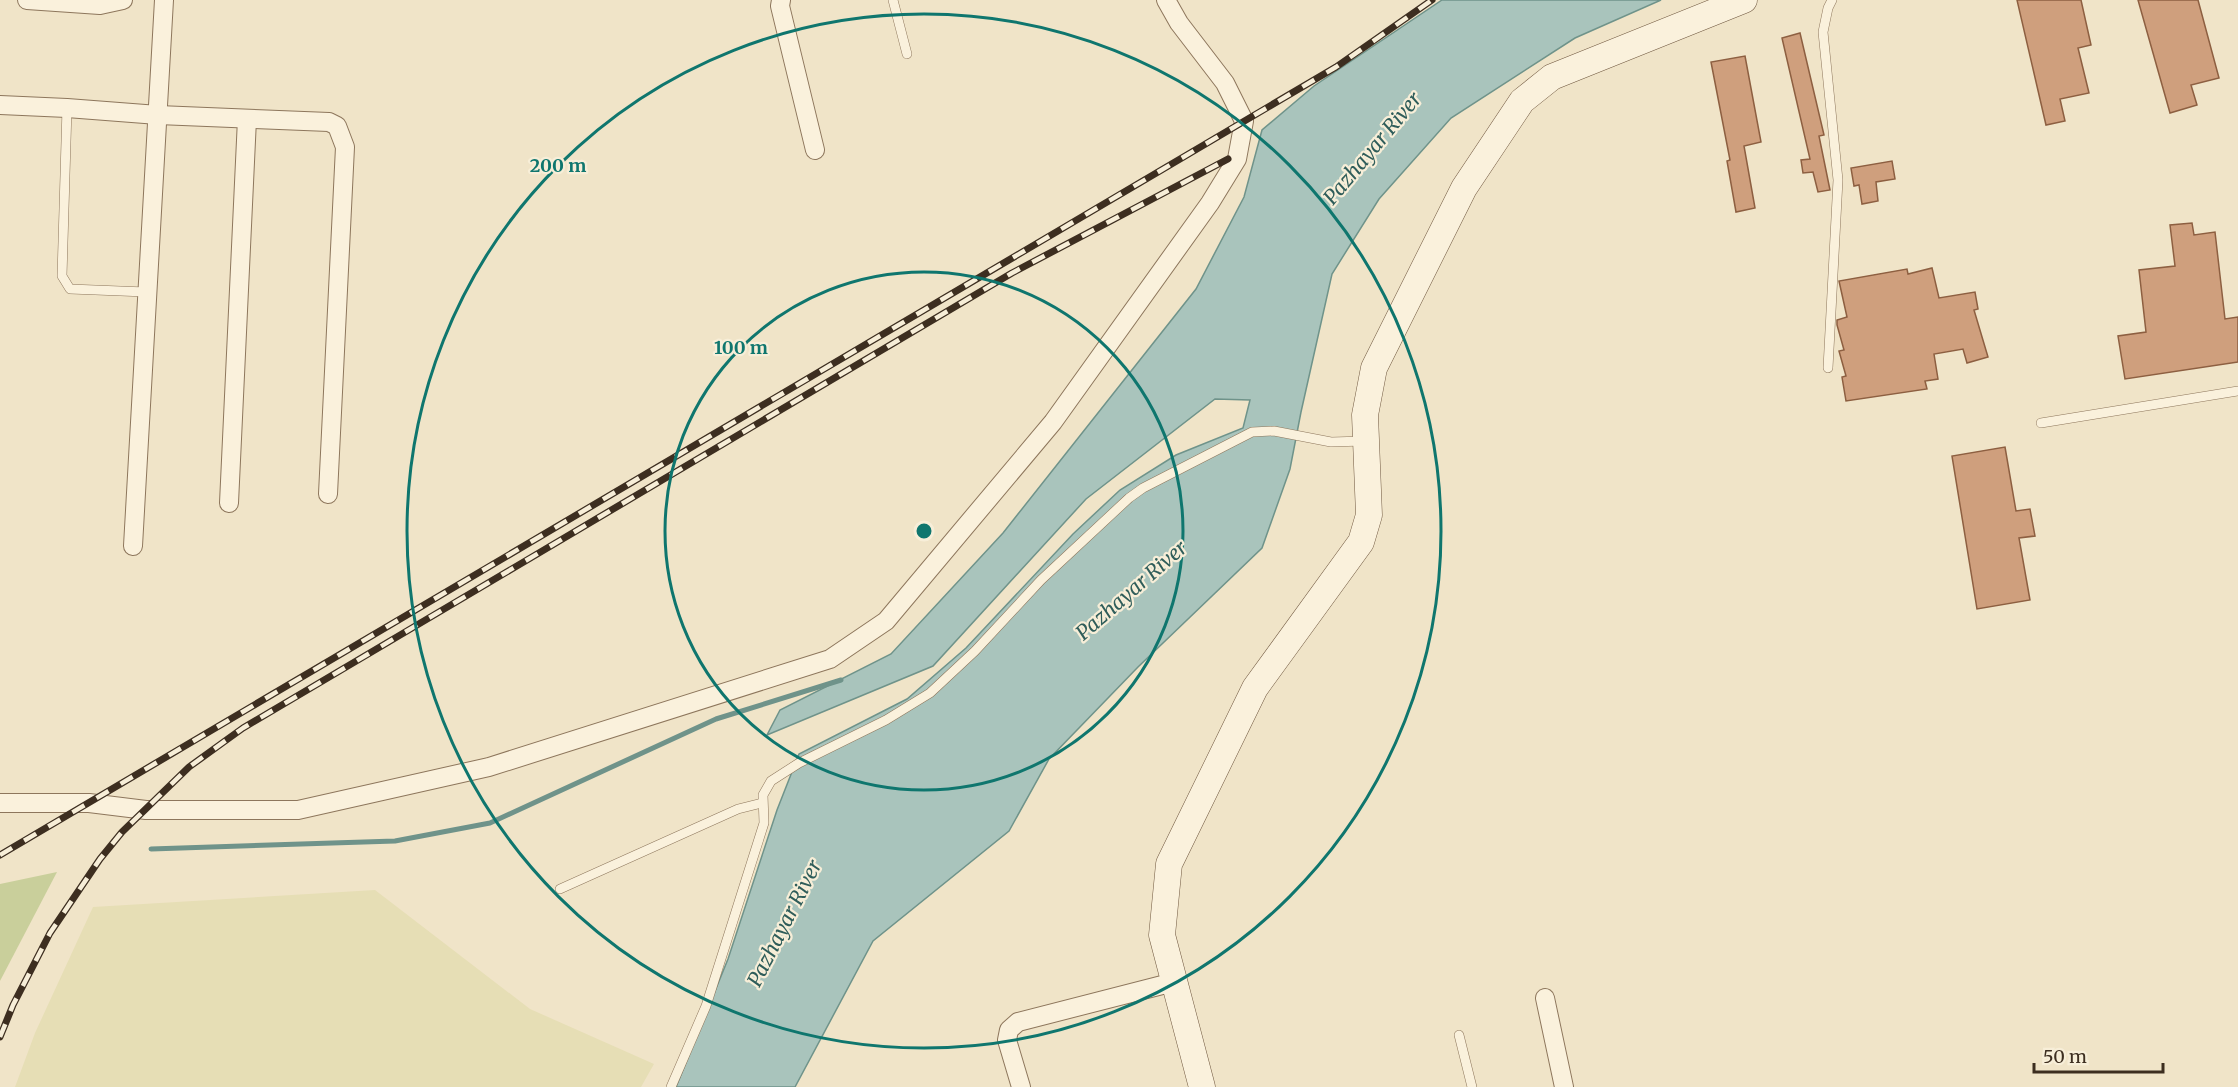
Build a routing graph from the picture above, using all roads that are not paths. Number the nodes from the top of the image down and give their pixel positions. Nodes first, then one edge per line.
1 (27, 0) edge
2 (123, 0) edge
3 (164, 0) edge
4 (781, 0) edge
5 (893, 0) edge
6 (1166, 0) edge
7 (1744, 0) edge
8 (1832, 0) edge
9 (907, 54) dead end
10 (0, 105) edge
11 (67, 108) junction
12 (158, 115) junction
13 (247, 119) junction
14 (815, 150) dead end
15 (146, 292) junction
16 (1828, 368) dead end
17 (2238, 392) edge
18 (2041, 423) dead end
19 (1366, 441) junction
20 (328, 494) dead end
21 (229, 503) dead end
22 (133, 546) dead end
23 (1, 799) edge
24 (762, 803) junction
25 (560, 889) dead end
26 (1174, 982) junction
27 (1545, 998) dead end
28 (1459, 1035) dead end
29 (671, 1087) edge
30 (1021, 1087) edge
31 (1202, 1087) edge
32 (1472, 1087) edge
33 (1564, 1087) edge

1 - 2 street
3 - 12 street
4 - 14 street
5 - 9 lane
6 - 23 street
7 - 19 street
8 - 16 lane
10 - 11 street
11 - 12 street
11 - 15 lane
12 - 13 street
12 - 15 street
13 - 20 street
13 - 21 street
15 - 22 street
17 - 18 lane
19 - 24 lane
19 - 26 street
24 - 25 lane
24 - 29 lane
26 - 30 street
26 - 31 street
27 - 33 street
28 - 32 lane

